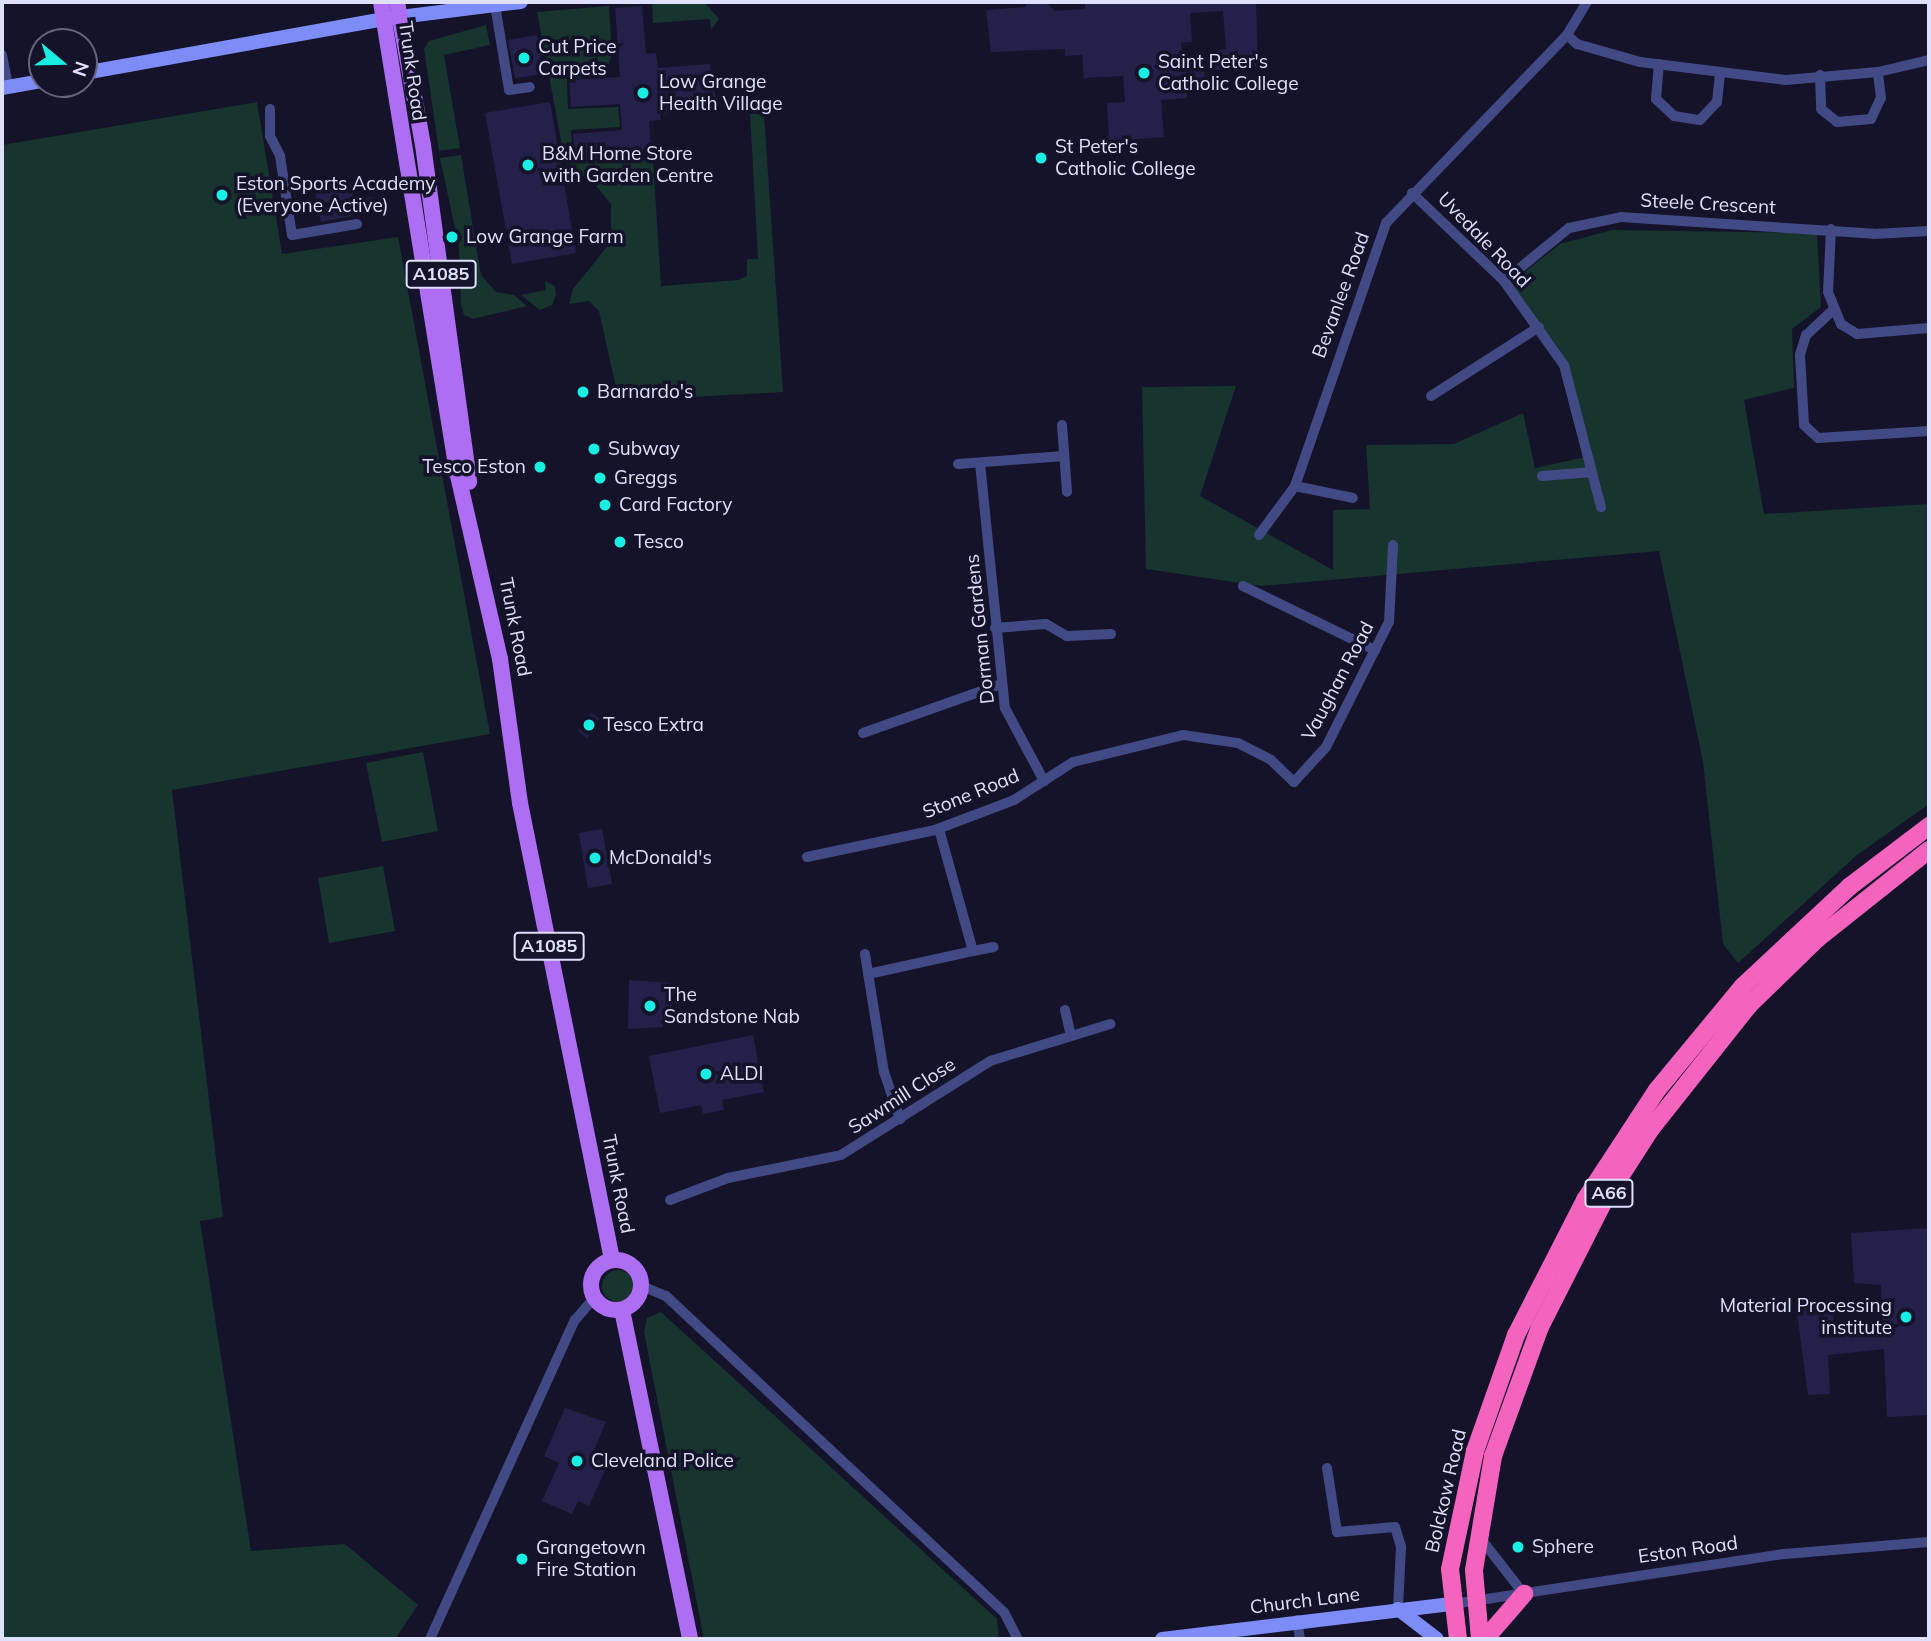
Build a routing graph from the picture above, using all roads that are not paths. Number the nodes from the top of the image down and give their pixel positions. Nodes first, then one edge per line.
1 (381, 2) edge
2 (521, 2) edge
3 (1587, 2) edge
4 (495, 5) junction
5 (393, 12) edge
6 (1567, 35) junction
7 (2, 55) edge
8 (1929, 60) edge
9 (1659, 64) junction
10 (98, 70) edge
11 (1878, 72) junction
12 (1720, 73) junction
13 (1821, 75) junction
14 (28, 83) edge
15 (5, 87) edge
16 (530, 87) dead end
17 (270, 109) dead end
18 (1412, 193) junction
19 (357, 224) dead end
20 (1831, 229) junction
21 (1929, 231) edge
22 (1504, 281) junction
23 (1832, 311) junction
24 (1539, 327) junction
25 (1929, 328) edge
26 (1431, 396) dead end
27 (1062, 425) dead end
28 (1929, 431) edge
29 (1064, 456) junction
30 (980, 463) junction
31 (958, 464) dead end
32 (1592, 472) junction
33 (1542, 475) dead end
34 (1294, 486) junction
35 (1067, 492) dead end
36 (1353, 498) dead end
37 (1601, 507) dead end
38 (1259, 535) dead end
39 (1393, 545) dead end
40 (1243, 586) dead end
41 (995, 628) junction
42 (1111, 634) dead end
43 (1374, 650) junction
44 (1001, 684) junction
45 (863, 733) dead end
46 (1183, 735) joint
47 (1044, 781) junction
48 (1929, 827) edge
49 (939, 829) junction
50 (1929, 850) edge
51 (807, 858) dead end
52 (995, 947) dead end
53 (974, 951) junction
54 (865, 954) dead end
55 (868, 974) junction
56 (1065, 1010) dead end
57 (1110, 1024) dead end
58 (1071, 1035) junction
59 (900, 1119) junction
60 (670, 1200) dead end
61 (612, 1260) junction
62 (642, 1286) junction
63 (594, 1298) junction
64 (622, 1310) junction
65 (1327, 1468) dead end
66 (1479, 1535) junction
67 (1929, 1542) edge
68 (1524, 1594) junction
69 (1477, 1602) junction
70 (1453, 1604) junction
71 (1398, 1609) junction
72 (1297, 1620) junction
73 (430, 1639) edge
74 (690, 1639) edge
75 (1018, 1639) edge
76 (1162, 1639) edge
77 (1300, 1639) edge
78 (1437, 1639) edge
79 (1458, 1639) edge
80 (1483, 1639) edge

1 - 5 main road, Trunk Road / A1085
2 - 4 street
3 - 6 street, Bevanlee Road
4 - 5 street
4 - 16 street
5 - 10 street
5 - 61 main road, Trunk Road / A1085
6 - 9 street
6 - 18 street, Bevanlee Road
7 - 15 street
8 - 11 street
9 - 12 street
9 - 12 street
11 - 13 street
11 - 13 street
12 - 13 street
14 - 15 street
17 - 19 street
18 - 22 street, Uvedale Road
18 - 34 street, Bevanlee Road
20 - 21 street, Steele Crescent
20 - 22 street, Steele Crescent
20 - 23 street
22 - 24 street, Uvedale Road
23 - 25 street
23 - 28 street
24 - 26 street
24 - 32 street, Uvedale Road
27 - 29 street
29 - 30 street
29 - 35 street
30 - 31 street
30 - 41 street, Dorman Gardens
32 - 33 street
32 - 37 street, Uvedale Road
34 - 36 street
34 - 38 street, Bevanlee Road
39 - 43 street, Vaughan Road
40 - 43 street
41 - 42 street
41 - 44 street, Dorman Gardens
43 - 46 street, Vaughan Road
44 - 45 street
44 - 47 street, Dorman Gardens
46 - 47 street, Stone Road
47 - 49 street, Stone Road
48 - 70 highway, Bolckow Road / A66
49 - 51 street, Stone Road
49 - 53 street
50 - 66 highway, A66
52 - 53 street
53 - 55 street
54 - 55 street
55 - 59 street
56 - 58 street
57 - 58 street, Sawmill Close
58 - 59 street, Sawmill Close
59 - 60 street, Sawmill Close
61 - 62 main road
61 - 63 main road
62 - 64 main road
62 - 75 street
63 - 64 main road
63 - 73 street
64 - 74 main road
65 - 71 street
66 - 68 street
66 - 69 highway, A66
67 - 68 street, Eston Road
68 - 69 street, Eston Road
68 - 80 highway
69 - 70 street, Eston Road
69 - 80 highway, A66
70 - 71 street, Church Lane
70 - 79 highway, Bolckow Road / A66
71 - 72 street, Church Lane
71 - 78 street
72 - 76 street, Church Lane
72 - 77 street

